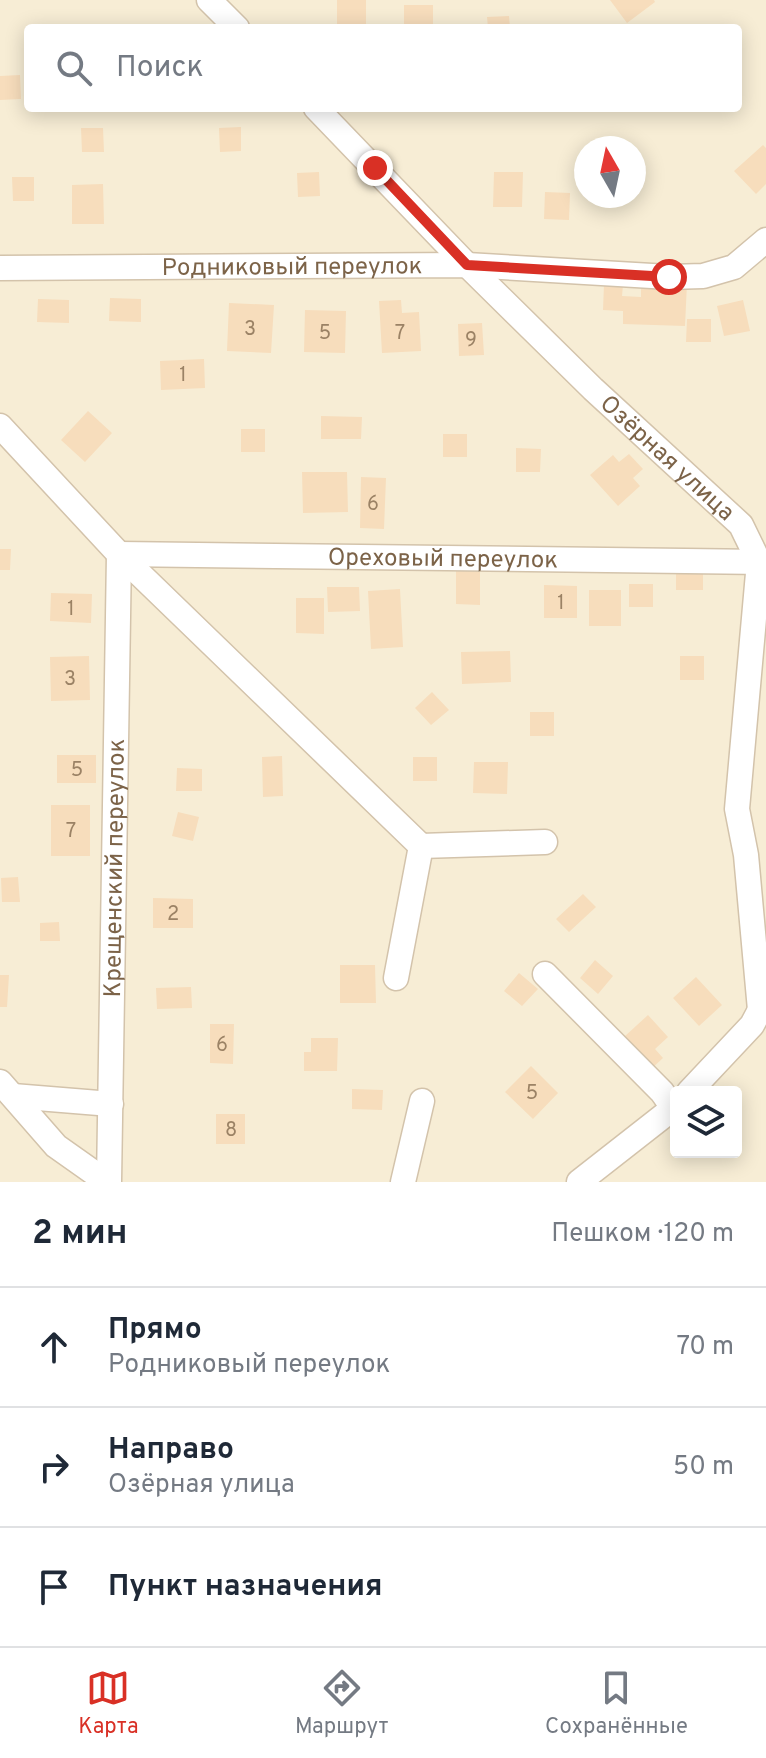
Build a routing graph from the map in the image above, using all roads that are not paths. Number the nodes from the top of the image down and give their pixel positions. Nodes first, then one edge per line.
1 (209, 0) edge
2 (233, 24) edge
3 (320, 112) edge
4 (766, 240) edge
5 (467, 265) junction
6 (0, 268) edge
7 (0, 426) edge
8 (119, 554) junction
9 (763, 562) edge
10 (545, 842) dead end
11 (421, 846) junction
12 (756, 854) edge
13 (545, 974) dead end
14 (396, 978) dead end
15 (763, 1012) edge
16 (695, 1086) edge
17 (7, 1089) edge
18 (670, 1096) edge
19 (422, 1101) dead end
20 (111, 1104) junction
21 (670, 1110) edge
22 (108, 1182) edge
23 (403, 1182) edge
24 (579, 1182) edge

1 - 2 street
3 - 5 street, Озёрная улица
4 - 5 street, Родниковый переулок
5 - 6 street, Родниковый переулок
5 - 9 street, Озёрная улица
7 - 8 street
8 - 9 street, Ореховый переулок
8 - 11 street
8 - 20 street, Крещенский переулок
9 - 12 street
10 - 11 street
11 - 14 street
12 - 15 street
13 - 18 street
15 - 16 street
17 - 20 street
17 - 22 street
19 - 23 street
20 - 22 street, Крещенский переулок
21 - 24 street

